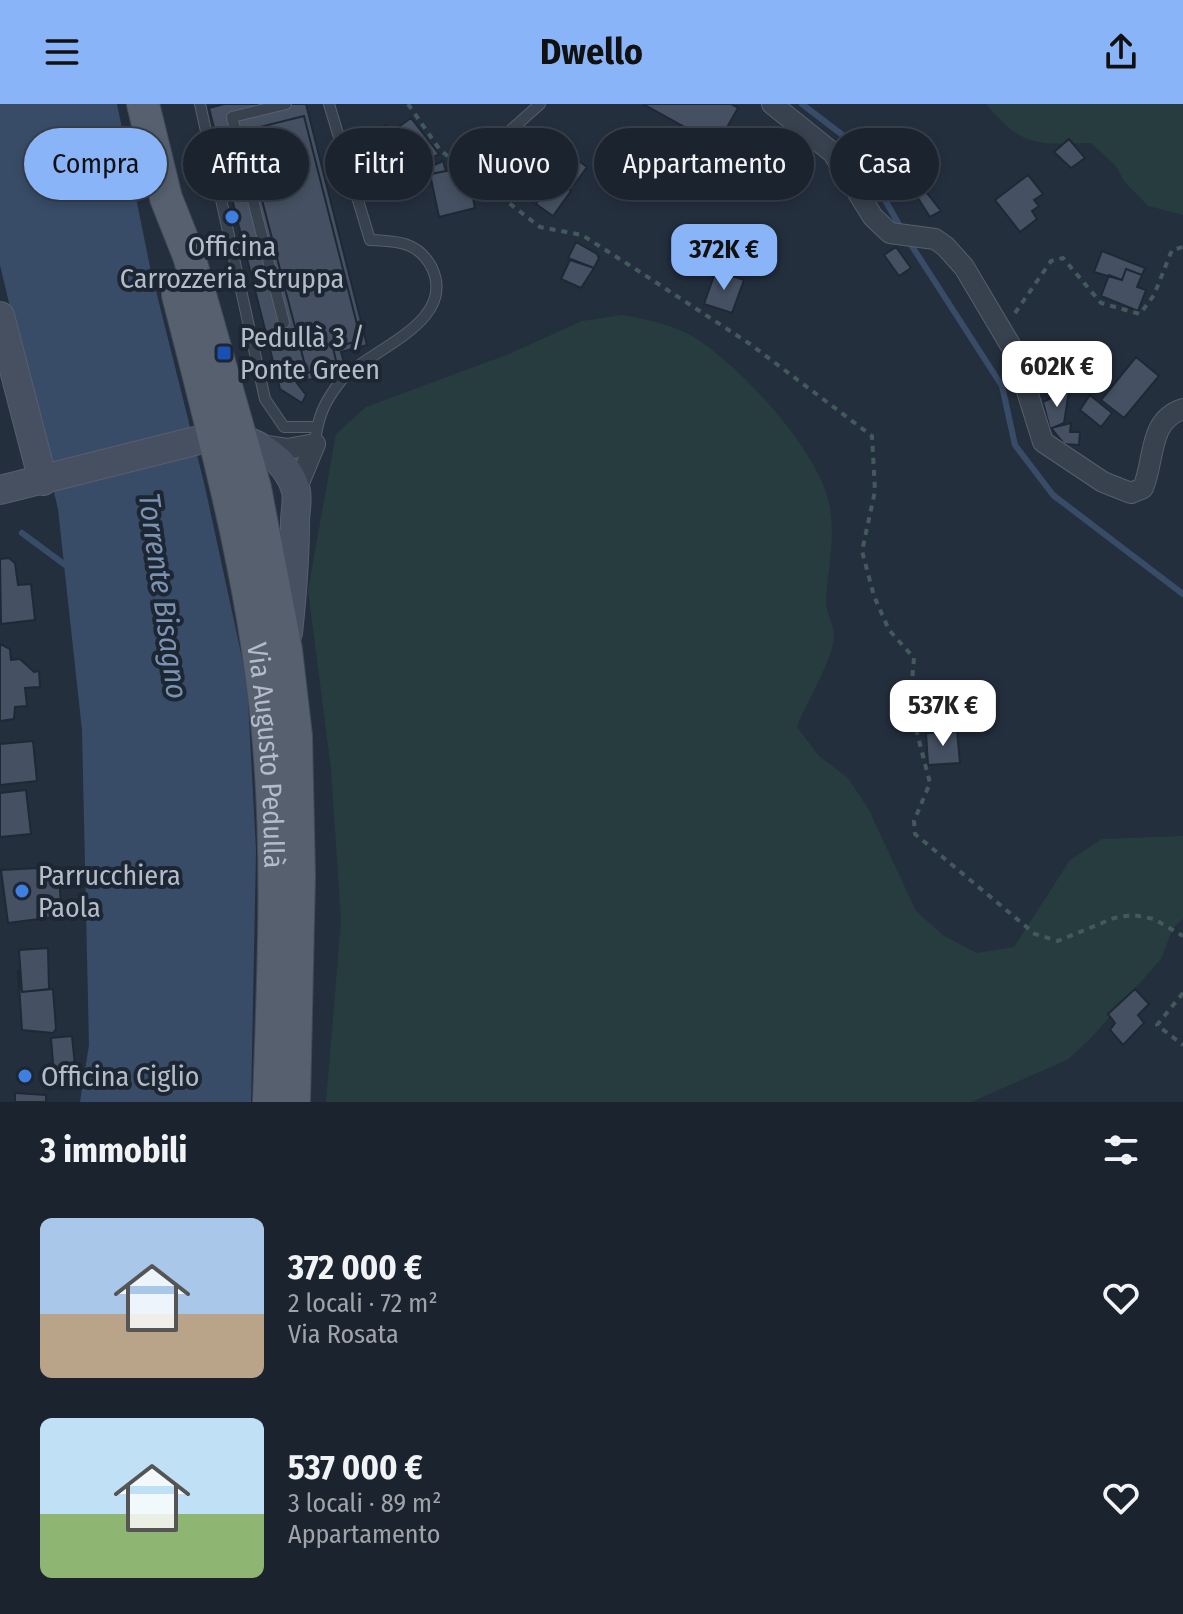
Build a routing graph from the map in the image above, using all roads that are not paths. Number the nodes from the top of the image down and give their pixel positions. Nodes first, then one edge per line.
1 (143, 104) edge
2 (200, 104) edge
3 (286, 104) edge
4 (329, 104) edge
5 (540, 104) edge
6 (772, 104) edge
7 (513, 128) edge
8 (0, 316) edge
9 (284, 323) dead end
10 (1183, 409) edge
11 (316, 435) junction
12 (227, 439) junction
13 (46, 480) junction
14 (0, 490) edge
15 (296, 490) junction
16 (286, 650) junction
17 (269, 1102) edge
18 (294, 1102) edge

1 - 12 main road
2 - 11 lane
3 - 9 lane
4 - 11 lane
5 - 7 lane
6 - 10 street
8 - 13 street
11 - 12 street
11 - 15 street, Via Augusto Pedullà
12 - 13 street
12 - 15 street
12 - 16 main road, Via Augusto Pedullà
12 - 17 main road, Via Augusto Pedullà
13 - 14 street
15 - 16 street, Via Augusto Pedullà
16 - 18 main road, Via Augusto Pedullà

